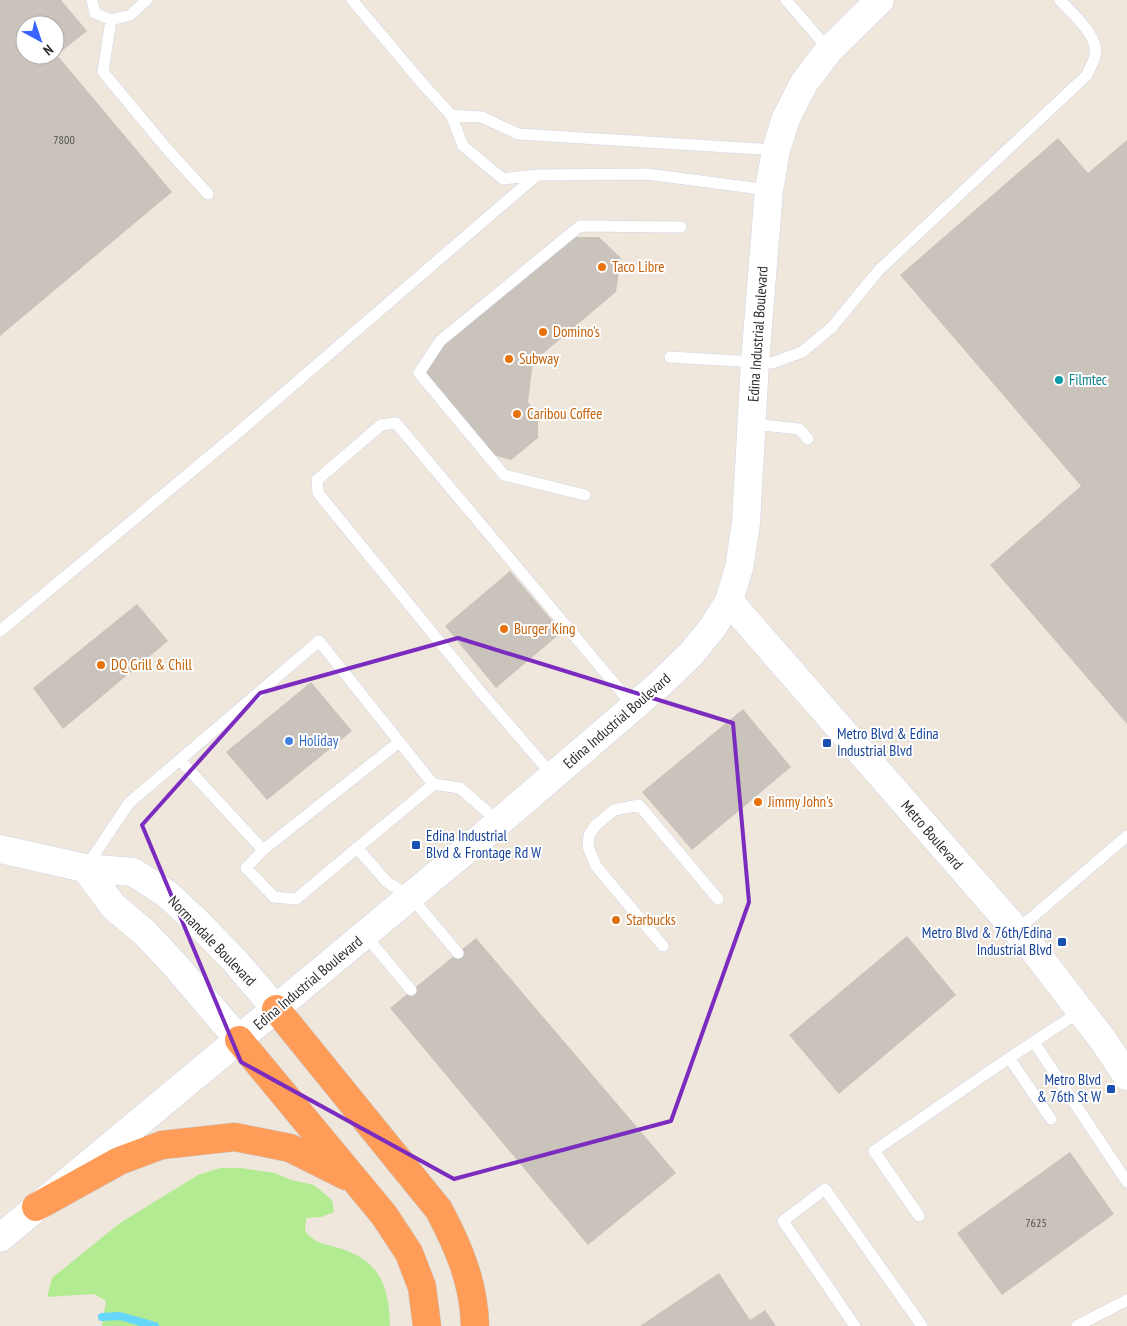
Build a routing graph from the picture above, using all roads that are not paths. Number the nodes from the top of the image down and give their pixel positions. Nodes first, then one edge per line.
1 (92, 0) edge
2 (147, 0) edge
3 (352, 0) edge
4 (786, 0) edge
5 (880, 0) edge
6 (1060, 0) edge
7 (112, 20) junction
8 (829, 50) junction
9 (451, 114) junction
10 (776, 150) junction
11 (537, 175) junction
12 (769, 190) junction
13 (208, 194) dead end
14 (681, 227) dead end
15 (670, 357) dead end
16 (755, 362) junction
17 (753, 424) junction
18 (808, 439) dead end
19 (585, 495) dead end
20 (729, 601) junction
21 (0, 615) edge
22 (4, 628) edge
23 (634, 706) junction
24 (400, 742) junction
25 (180, 760) junction
26 (553, 776) junction
27 (434, 784) junction
28 (499, 822) junction
29 (1127, 836) edge
30 (357, 848) junction
31 (0, 849) edge
32 (263, 850) junction
33 (86, 868) junction
34 (411, 897) junction
35 (718, 899) dead end
36 (1016, 931) junction
37 (365, 935) junction
38 (663, 946) dead end
39 (458, 953) dead end
40 (411, 990) dead end
41 (276, 1009) junction
42 (1080, 1011) junction
43 (239, 1040) junction
44 (1034, 1042) junction
45 (1008, 1058) junction
46 (1127, 1076) edge
47 (1050, 1120) dead end
48 (355, 1180) junction
49 (1127, 1182) edge
50 (36, 1207) junction
51 (919, 1216) dead end
52 (0, 1238) edge
53 (1127, 1300) edge
54 (427, 1326) edge
55 (476, 1326) edge
56 (855, 1326) edge
57 (922, 1326) edge
58 (1078, 1326) edge

1 - 7 lane
2 - 7 lane
3 - 9 lane
4 - 8 lane
5 - 8 street, Edina Industrial Boulevard
6 - 16 lane
7 - 13 lane
8 - 10 street, Edina Industrial Boulevard
9 - 10 lane
9 - 11 lane
10 - 12 street, Edina Industrial Boulevard
11 - 12 lane
11 - 22 lane
12 - 16 street, Edina Industrial Boulevard
14 - 19 lane
15 - 16 lane
16 - 17 street, Edina Industrial Boulevard
17 - 18 lane
17 - 20 street, Edina Industrial Boulevard
20 - 23 street, Edina Industrial Boulevard
20 - 36 street, Metro Boulevard
21 - 22 lane
23 - 26 street, Edina Industrial Boulevard
23 - 26 lane
24 - 25 lane
24 - 27 lane
24 - 32 lane
25 - 32 lane
25 - 33 lane
26 - 28 street, Edina Industrial Boulevard
27 - 28 lane
27 - 30 lane
28 - 34 street, Edina Industrial Boulevard
29 - 36 lane
30 - 32 lane
30 - 34 lane
31 - 33 street, Normandale Boulevard
33 - 41 street, Normandale Boulevard
33 - 43 street
34 - 37 street, Edina Industrial Boulevard
34 - 39 lane
35 - 38 lane
36 - 42 street, Metro Boulevard
37 - 40 lane
37 - 41 street, Edina Industrial Boulevard
41 - 43 street, Edina Industrial Boulevard
41 - 55 highway
42 - 44 lane
42 - 46 street, Metro Boulevard
43 - 48 highway
43 - 50 street, Edina Industrial Boulevard
44 - 45 lane
44 - 49 lane
45 - 47 lane
45 - 51 lane
48 - 50 highway
48 - 54 highway
50 - 52 street, Edina Industrial Boulevard
53 - 58 lane
56 - 57 lane

